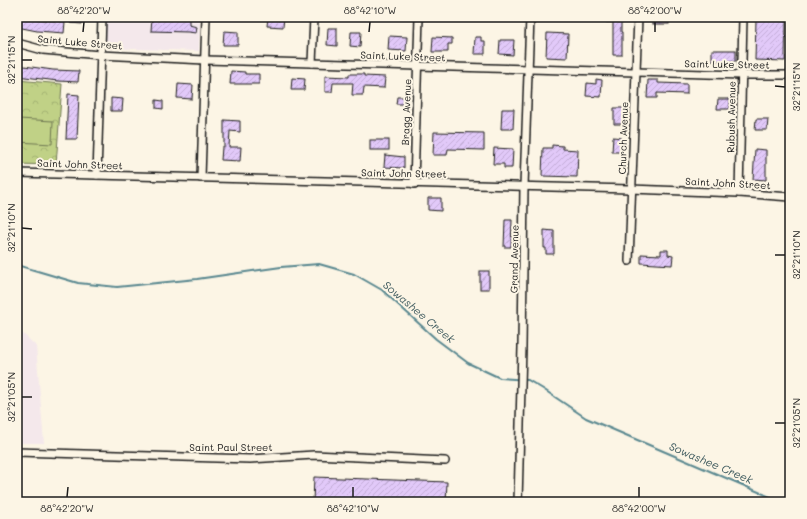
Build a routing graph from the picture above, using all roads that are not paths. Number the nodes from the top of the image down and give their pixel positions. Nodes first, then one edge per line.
1 (102, 17) edge
2 (206, 17) edge
3 (314, 17) edge
4 (418, 17) edge
5 (530, 17) edge
6 (638, 17) edge
7 (743, 17) edge
8 (17, 43) edge
9 (100, 55) junction
10 (205, 60) junction
11 (312, 63) junction
12 (417, 66) junction
13 (529, 69) junction
14 (635, 72) junction
15 (742, 75) junction
16 (790, 75) edge
17 (17, 173) edge
18 (97, 175) junction
19 (201, 178) junction
20 (414, 184) junction
21 (524, 186) junction
22 (630, 189) junction
23 (739, 192) junction
24 (790, 196) edge
25 (629, 261) dead end
26 (17, 452) edge
27 (445, 461) dead end
28 (518, 502) edge

1 - 9 street
2 - 10 street
3 - 11 street
4 - 12 street, Bragg Avenue
5 - 13 street, Grand Avenue
6 - 14 street, Church Avenue
7 - 15 street, Rubush Avenue
8 - 9 street, Saint Luke Street
9 - 10 street, Saint Luke Street
9 - 18 street
10 - 11 street, Saint Luke Street
10 - 19 street
11 - 12 street, Saint Luke Street
12 - 13 street, Saint Luke Street
12 - 20 street, Bragg Avenue
13 - 14 street, Saint Luke Street
13 - 21 street, Grand Avenue
14 - 15 street, Saint Luke Street
14 - 22 street, Church Avenue
15 - 16 street, Saint Luke Street
15 - 23 street, Rubush Avenue
17 - 18 street, Saint John Street
18 - 19 street, Saint John Street
19 - 20 street, Saint John Street
20 - 21 street, Saint John Street
21 - 22 street, Saint John Street
21 - 28 street, Grand Avenue
22 - 23 street, Saint John Street
22 - 25 street, Church Avenue
23 - 24 street, Saint John Street
26 - 27 street, Saint Paul Street

